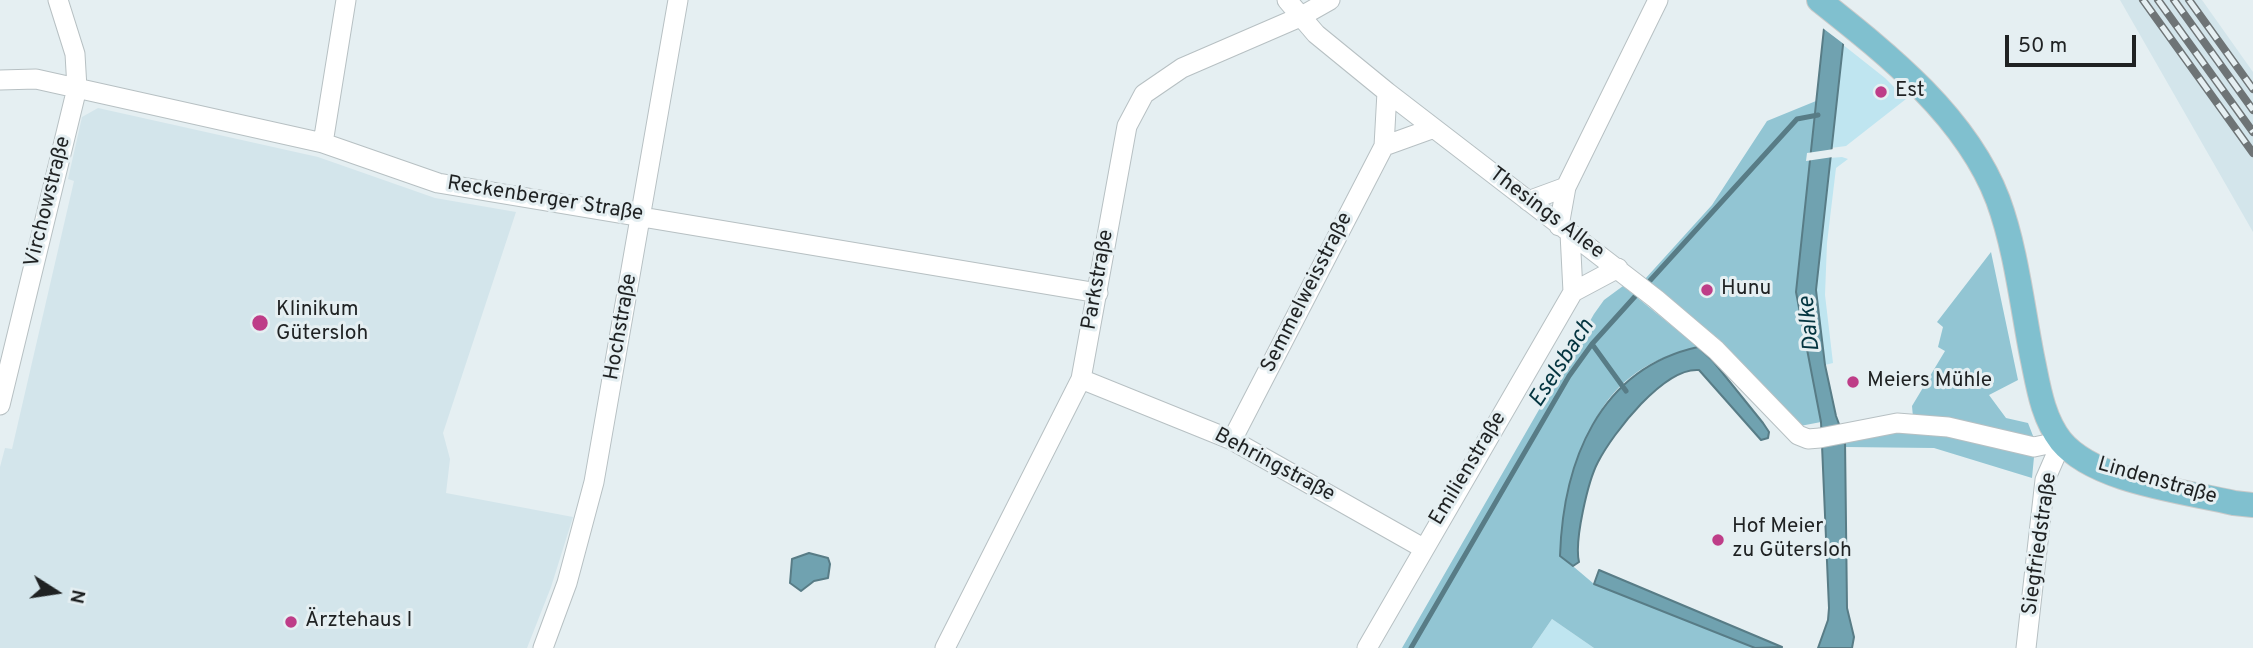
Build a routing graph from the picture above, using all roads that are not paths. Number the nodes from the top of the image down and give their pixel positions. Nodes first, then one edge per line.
1 (58, 0) edge
2 (346, 0) edge
3 (678, 0) edge
4 (1287, 0) edge
5 (1329, 0) edge
6 (1658, 0) edge
7 (1821, 1) edge
8 (1300, 17) junction
9 (0, 80) edge
10 (77, 88) junction
11 (1387, 92) junction
12 (1434, 128) junction
13 (323, 143) junction
14 (1384, 146) junction
15 (1566, 187) junction
16 (1528, 201) junction
17 (641, 216) junction
18 (1565, 230) junction
19 (1618, 268) junction
20 (1573, 292) junction
21 (1098, 293) junction
22 (1081, 379) junction
23 (0, 405) edge
24 (1232, 440) junction
25 (2062, 441) junction
26 (2247, 506) edge
27 (1423, 548) junction
28 (543, 648) edge
29 (946, 648) edge
30 (1367, 648) edge
31 (2026, 648) edge

1 - 10 street, Virchowstraße
2 - 13 street
3 - 17 street, Hochstraße
4 - 8 street, Thesings Allee
5 - 8 street, Parkstraße
6 - 15 street
7 - 25 main road
8 - 11 street, Thesings Allee
8 - 21 street, Parkstraße
9 - 10 street, Reckenberger Straße
10 - 13 street, Reckenberger Straße
10 - 23 street, Virchowstraße
11 - 12 street, Thesings Allee
11 - 14 street, Semmelweisstraße
12 - 14 street
12 - 16 street, Thesings Allee
13 - 17 street, Reckenberger Straße
14 - 24 street, Semmelweisstraße
15 - 16 street
15 - 18 street
16 - 18 street, Thesings Allee
17 - 21 street, Reckenberger Straße
17 - 28 street, Hochstraße
18 - 19 street, Thesings Allee
18 - 20 street
19 - 20 street
19 - 25 street, Thesings Allee
20 - 27 street, Emilienstraße
21 - 22 street, Parkstraße
22 - 24 street, Behringstraße
22 - 29 street, Parkstraße
24 - 27 street, Behringstraße
25 - 26 main road, Lindenstraße
25 - 31 street, Siegfriedstraße
27 - 30 street, Emilienstraße

